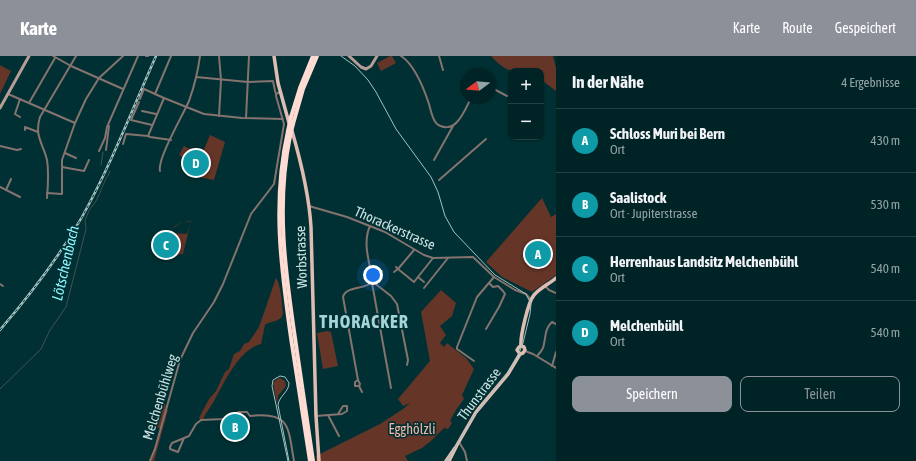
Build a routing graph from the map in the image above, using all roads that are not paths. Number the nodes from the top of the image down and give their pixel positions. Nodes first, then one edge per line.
1 (24, 56) edge
2 (76, 56) edge
3 (123, 56) edge
4 (138, 56) edge
5 (171, 56) edge
6 (200, 56) edge
7 (219, 56) edge
8 (248, 56) edge
9 (274, 56) edge
10 (313, 56) edge
11 (317, 56) edge
12 (349, 56) edge
13 (377, 56) edge
14 (401, 56) edge
15 (439, 56) edge
16 (28, 57) edge
17 (55, 57) edge
18 (71, 66) junction
19 (311, 66) junction
20 (443, 70) dead end
21 (196, 77) junction
22 (99, 78) junction
23 (221, 80) junction
24 (248, 82) junction
25 (123, 89) junction
26 (496, 90) edge
27 (7, 93) junction
28 (278, 93) junction
29 (155, 94) junction
30 (506, 96) dead end
31 (164, 98) junction
32 (20, 99) junction
33 (140, 99) dead end
34 (139, 102) dead end
35 (29, 103) junction
36 (468, 104) edge
37 (186, 107) junction
38 (0, 108) edge
39 (45, 110) junction
40 (142, 111) dead end
41 (157, 114) junction
42 (219, 116) junction
43 (20, 117) dead end
44 (246, 118) junction
45 (283, 119) junction
46 (75, 123) junction
47 (110, 123) junction
48 (152, 125) junction
49 (454, 125) junction
50 (25, 130) dead end
51 (38, 132) junction
52 (148, 136) junction
53 (486, 139) dead end
54 (171, 140) junction
55 (123, 144) dead end
56 (0, 146) edge
57 (21, 149) dead end
58 (106, 150) dead end
59 (99, 151) dead end
60 (64, 153) junction
61 (76, 158) dead end
62 (89, 160) dead end
63 (434, 160) dead end
64 (62, 167) junction
65 (160, 171) dead end
66 (11, 179) dead end
67 (439, 180) dead end
68 (0, 186) edge
69 (6, 190) junction
70 (47, 194) junction
71 (20, 197) dead end
72 (47, 198) dead end
73 (309, 206) junction
74 (370, 226) junction
75 (414, 250) junction
76 (433, 258) junction
77 (448, 258) junction
78 (397, 268) junction
79 (382, 271) dead end
80 (394, 272) dead end
81 (418, 277) junction
82 (494, 277) junction
83 (556, 278) edge
84 (373, 282) junction
85 (414, 282) junction
86 (424, 282) dead end
87 (489, 283) junction
88 (0, 284) edge
89 (411, 285) dead end
90 (3, 286) dead end
91 (545, 286) junction
92 (424, 288) dead end
93 (556, 293) edge
94 (531, 300) junction
95 (556, 324) edge
96 (486, 329) dead end
97 (521, 346) junction
98 (525, 351) junction
99 (556, 352) edge
100 (520, 354) junction
101 (537, 356) junction
102 (474, 361) dead end
103 (407, 365) dead end
104 (555, 367) edge
105 (358, 380) junction
106 (359, 386) junction
107 (391, 388) dead end
108 (362, 392) dead end
109 (338, 414) junction
110 (328, 415) junction
111 (316, 416) junction
112 (339, 436) dead end
113 (184, 438) junction
114 (459, 442) junction
115 (456, 447) junction
116 (150, 461) edge
117 (294, 461) edge
118 (310, 461) edge
119 (313, 461) edge
120 (319, 461) edge
121 (446, 461) edge
122 (450, 461) edge
123 (467, 461) edge

1 - 16 street
2 - 18 street
3 - 22 street
4 - 25 street
5 - 29 street
6 - 21 street
7 - 23 street
8 - 24 street
9 - 28 main road, Worbstrasse
10 - 19 highway
11 - 19 highway
12 - 13 street
14 - 49 street
15 - 20 street
16 - 27 street
17 - 18 street
17 - 35 street
18 - 22 street
18 - 39 street
19 - 118 highway, bridge
19 - 119 highway, bridge
21 - 23 street
21 - 37 street
22 - 25 street
22 - 46 street
23 - 24 street
23 - 42 street
24 - 28 street, Melchenbühlweg
24 - 44 street
25 - 47 street
26 - 30 street
27 - 32 street
27 - 38 street
28 - 45 street, Melchenbühlweg
28 - 73 main road, Worbstrasse
29 - 31 street
29 - 33 street
31 - 37 street
31 - 41 street
32 - 35 street
32 - 43 street
34 - 48 street
35 - 39 street
36 - 49 street
37 - 42 street
37 - 54 street
39 - 46 street
39 - 51 street
40 - 41 street
41 - 48 street
42 - 44 street
44 - 45 street
45 - 116 street, Melchenbühlweg
46 - 60 street
47 - 58 street
47 - 59 street
48 - 52 street
49 - 63 street
50 - 51 street
51 - 70 street
52 - 54 street
52 - 55 street
53 - 67 street
54 - 65 street
56 - 57 street
60 - 61 street
60 - 64 street
62 - 64 street
64 - 70 street
66 - 69 street
68 - 69 street
69 - 71 street
70 - 72 street
73 - 74 street, Thorackerstrasse
73 - 111 main road, Worbstrasse
74 - 75 street, Thorackerstrasse
74 - 84 street
75 - 76 street, Thorackerstrasse
75 - 78 street
76 - 77 street, Thorackerstrasse
76 - 81 street
77 - 82 street, Thorackerstrasse
77 - 92 street
78 - 80 street
78 - 85 street
79 - 84 street
81 - 85 street
81 - 86 street
82 - 87 street
82 - 94 street, Thorackerstrasse
83 - 91 main road
84 - 103 street
84 - 105 street
84 - 107 street
85 - 89 street
87 - 96 street
87 - 102 street
88 - 90 street
91 - 93 street
91 - 94 main road
94 - 97 main road
95 - 101 street
97 - 98 main road
97 - 100 main road
98 - 100 main road
98 - 101 street
99 - 104 street
100 - 114 main road, Thunstrasse
101 - 104 street
105 - 106 street
105 - 106 street
106 - 108 street
109 - 109 street
109 - 110 street
110 - 111 street
110 - 112 street
111 - 120 main road, Worbstrasse
113 - 113 street
113 - 117 street
114 - 115 main road, Thunstrasse
114 - 123 street
115 - 121 main road, Thunstrasse
115 - 122 main road, Thunstrasse

